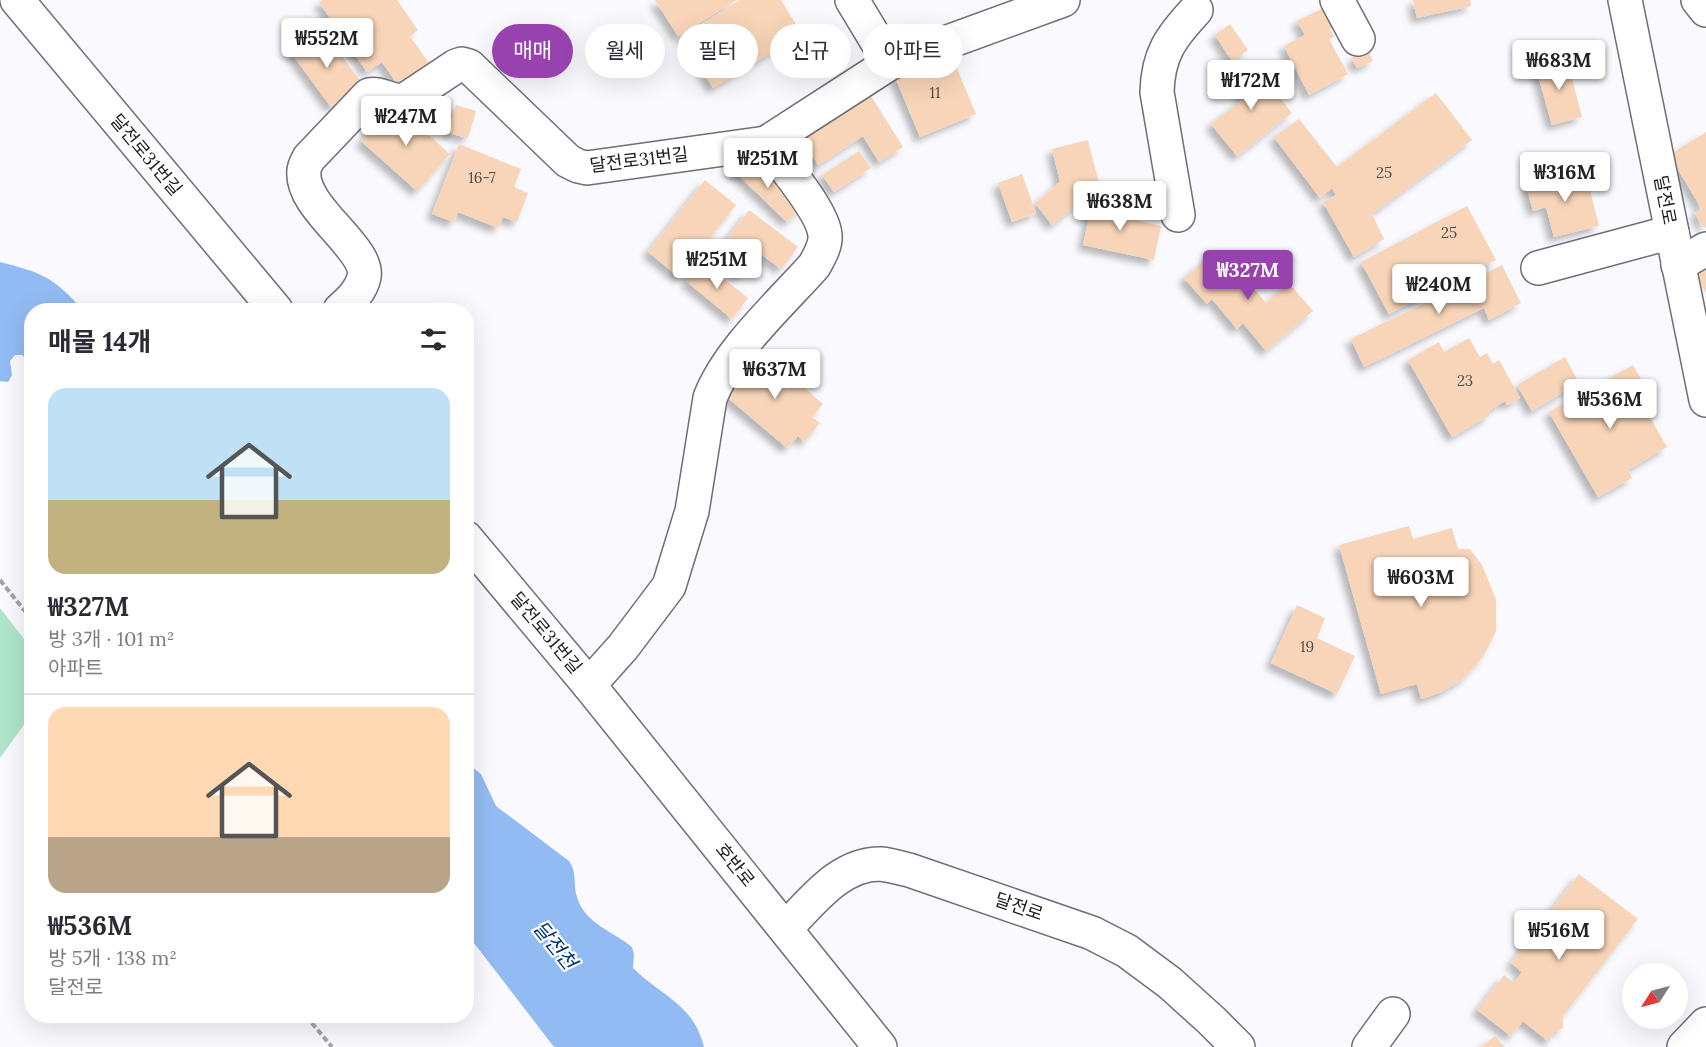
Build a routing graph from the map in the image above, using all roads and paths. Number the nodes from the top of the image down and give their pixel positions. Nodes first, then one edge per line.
1 (17, 0) edge
2 (852, 0) edge
3 (1063, 0) edge
4 (1337, 0) edge
5 (1624, 0) edge
6 (1698, 0) edge
7 (1197, 4) edge
8 (1706, 10) edge
9 (866, 24) edge
10 (963, 36) edge
11 (1358, 39) dead end
12 (867, 78) edge
13 (766, 143) junction
14 (1178, 215) dead end
15 (1672, 232) junction
16 (1692, 257) edge
17 (1538, 268) dead end
18 (270, 303) edge
19 (347, 303) edge
20 (1706, 400) edge
21 (474, 548) edge
22 (0, 580) edge
23 (24, 610) edge
24 (589, 685) junction
25 (786, 928) junction
26 (1393, 1014) dead end
27 (312, 1023) edge
28 (1706, 1024) edge
29 (332, 1047) edge
30 (880, 1047) edge
31 (1238, 1047) edge
32 (1369, 1047) edge
33 (1684, 1047) edge

1 - 18 street, 달전로31번길
2 - 9 street
3 - 10 street
4 - 11 street
5 - 15 street, 달전로
6 - 8 street
7 - 14 street
12 - 13 street
13 - 19 street, 달전로31번길
13 - 24 street, 달전로31번길
15 - 16 street, 달전로
15 - 17 street
16 - 20 street, 달전로
21 - 24 street, 달전로31번길
22 - 23 path
24 - 25 street, 호반로
25 - 30 street, 호반로
25 - 31 street, 달전로
26 - 32 street
27 - 29 path
28 - 33 street

